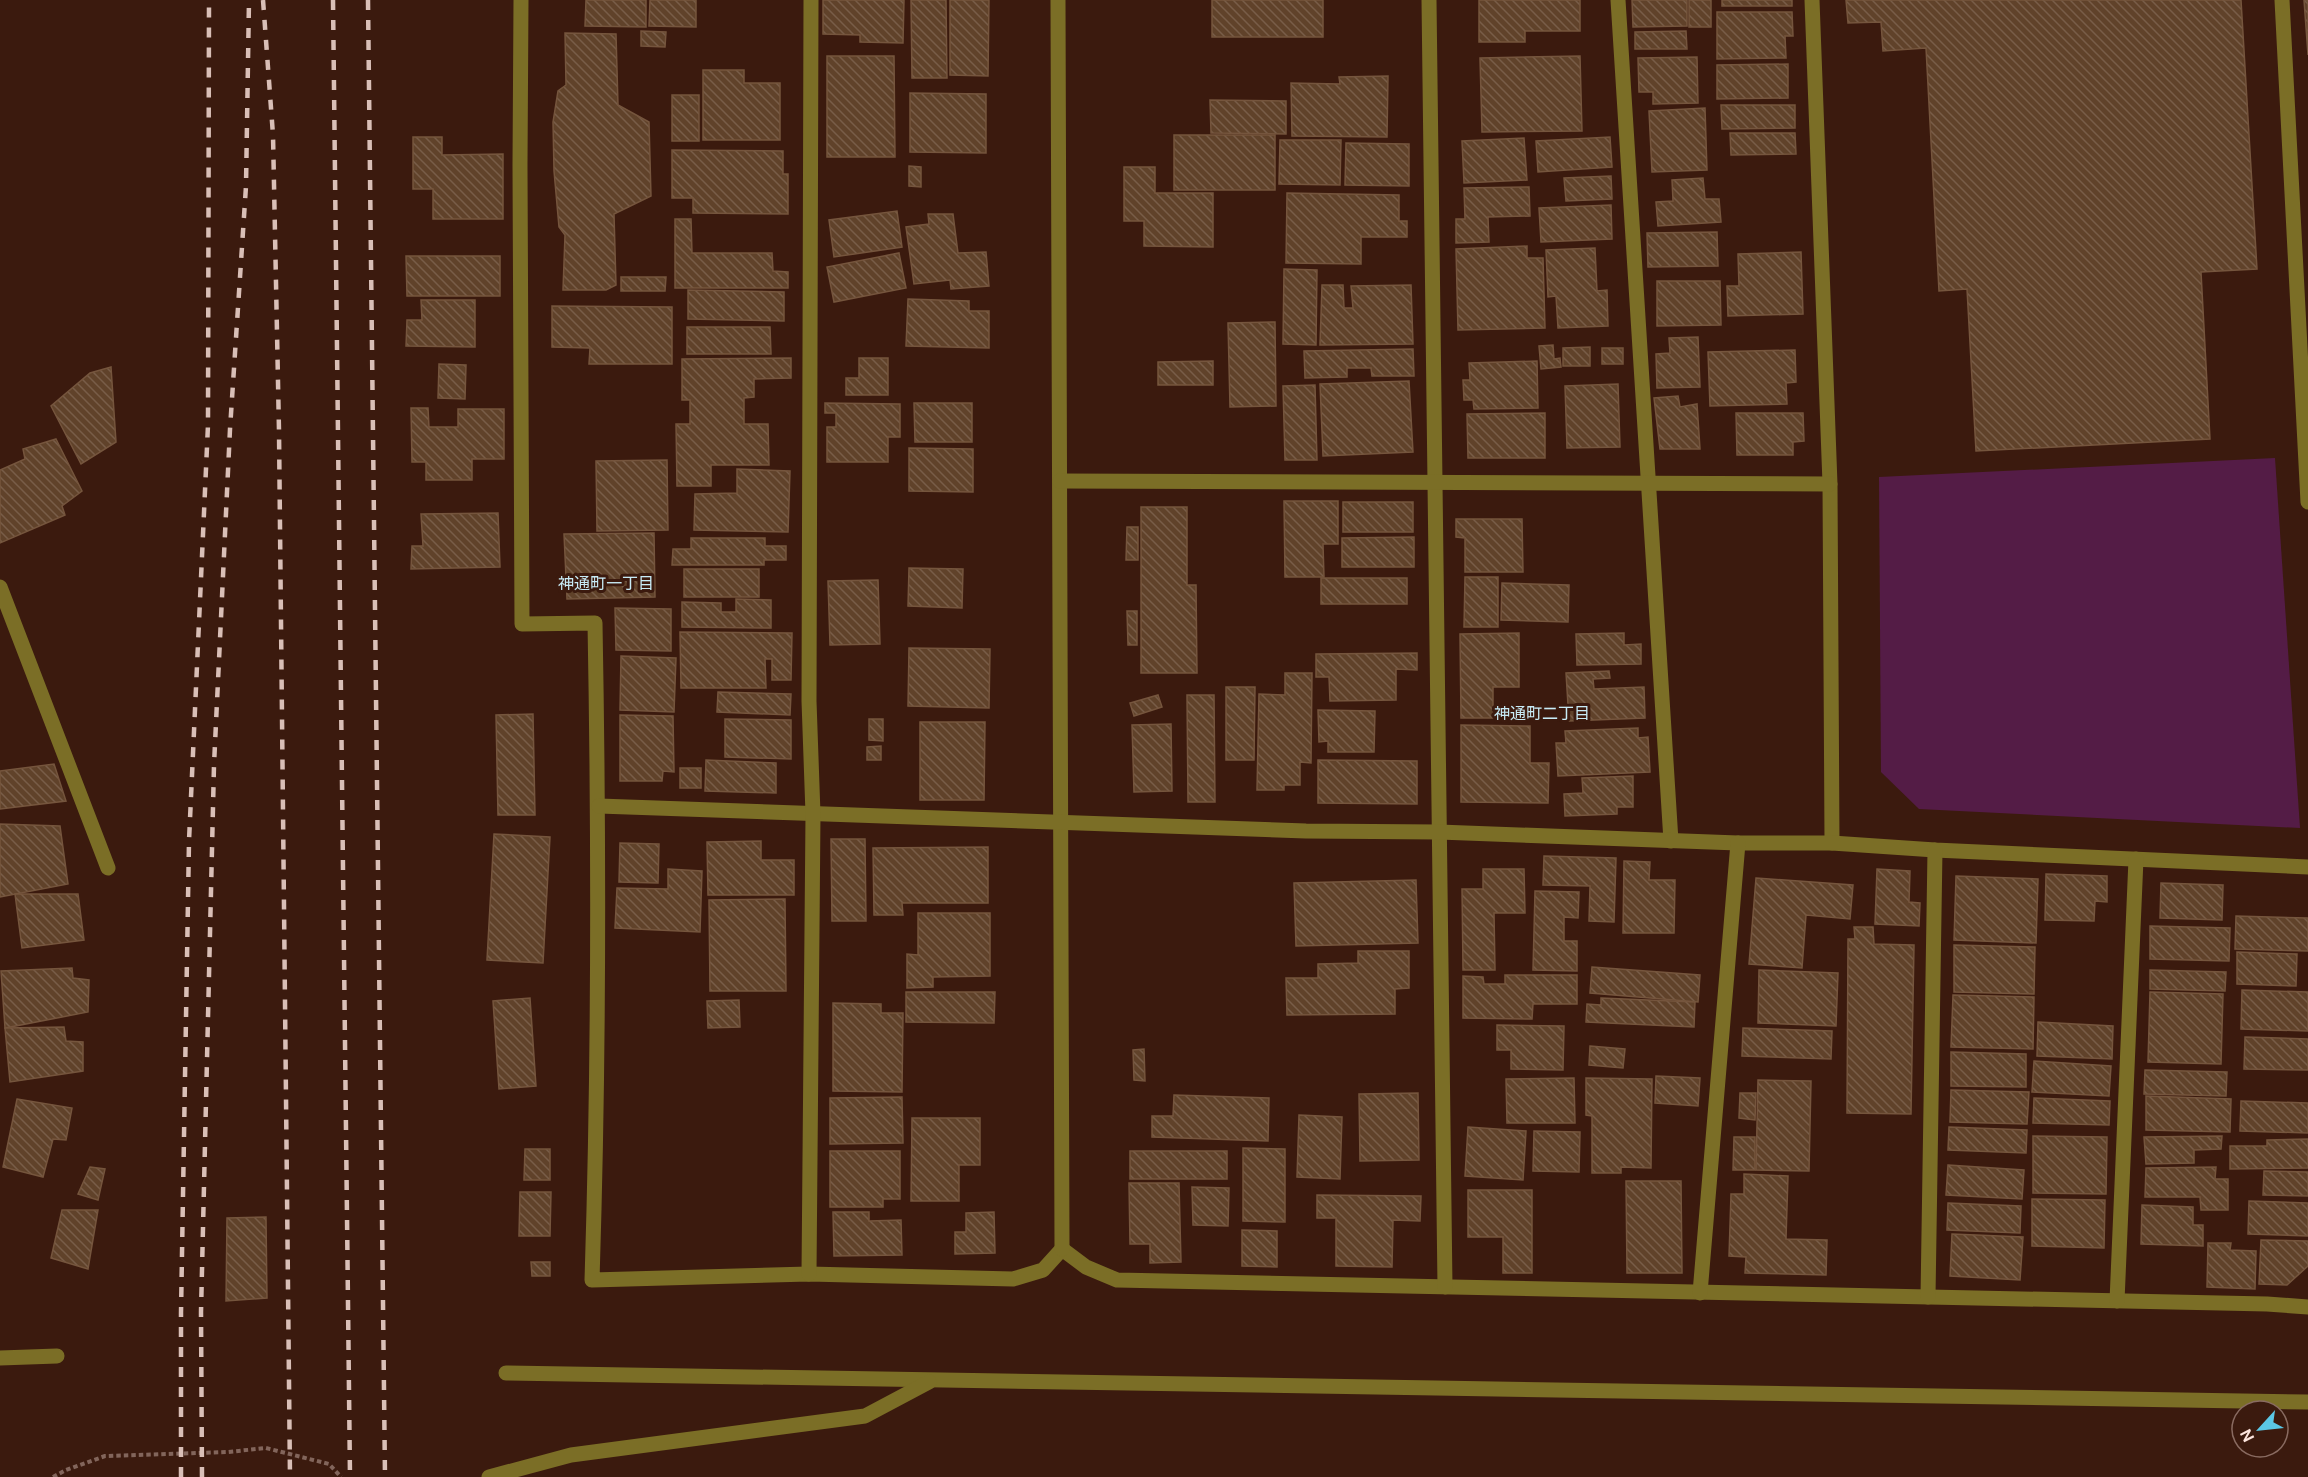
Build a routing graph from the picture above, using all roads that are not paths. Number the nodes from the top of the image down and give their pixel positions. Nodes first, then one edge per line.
1 (521, 0) edge
2 (811, 0) edge
3 (1058, 0) edge
4 (1428, 0) edge
5 (1618, 0) edge
6 (1812, 0) edge
7 (2282, 0) edge
8 (2306, 427) edge
9 (1060, 481) junction
10 (1435, 483) junction
11 (1648, 483) junction
12 (1830, 484) junction
13 (2308, 502) edge
14 (0, 587) edge
15 (599, 806) junction
16 (813, 814) junction
17 (1061, 823) junction
18 (1439, 832) junction
19 (1671, 840) junction
20 (1738, 843) junction
21 (1832, 843) junction
22 (1935, 850) junction
23 (2136, 859) junction
24 (2308, 867) edge
25 (108, 868) dead end
26 (1062, 1249) junction
27 (809, 1274) junction
28 (1445, 1287) junction
29 (1700, 1293) junction
30 (1928, 1297) junction
31 (2117, 1301) junction
32 (2308, 1307) edge
33 (57, 1356) dead end
34 (0, 1358) edge
35 (506, 1373) dead end
36 (932, 1380) junction
37 (2308, 1402) edge
38 (489, 1477) edge

1 - 15 street
2 - 16 street
3 - 9 street
4 - 10 street
5 - 11 street
6 - 12 street
7 - 8 street
8 - 13 street
9 - 10 street
9 - 17 street
10 - 11 street
10 - 18 street
11 - 12 street
11 - 19 street
12 - 21 street
14 - 25 street
15 - 16 street
15 - 27 street
16 - 17 street
16 - 27 street
17 - 18 street
17 - 26 street
18 - 19 street
18 - 28 street
19 - 20 street
20 - 21 street
20 - 29 street
21 - 22 street
22 - 23 street
22 - 30 street
23 - 24 street
23 - 31 street
26 - 27 street
26 - 28 street
28 - 29 street
29 - 30 street
30 - 31 street
31 - 32 street
33 - 34 street
35 - 36 street
36 - 37 street
36 - 38 street

